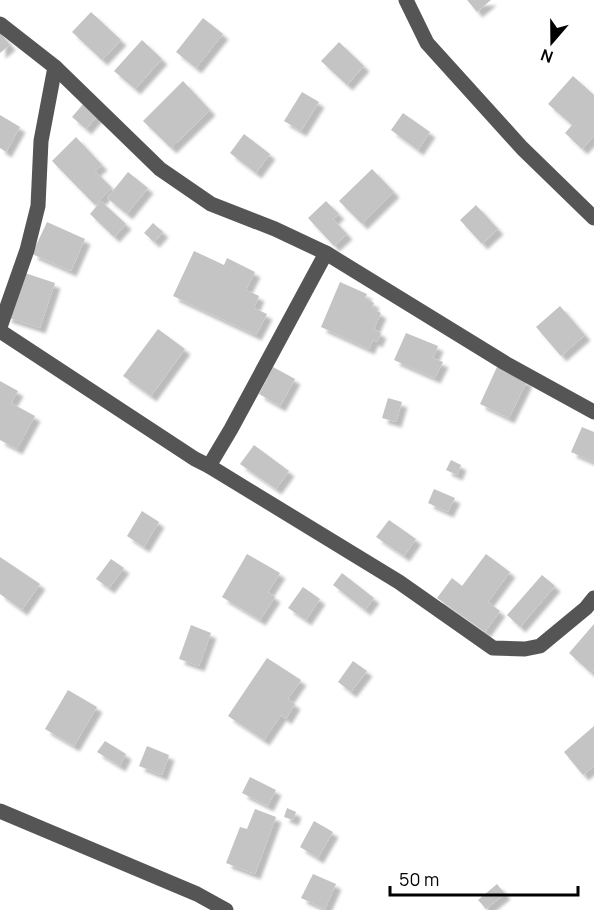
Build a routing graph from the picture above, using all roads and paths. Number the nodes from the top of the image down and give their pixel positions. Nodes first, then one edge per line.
1 (406, 0) edge
2 (0, 24) edge
3 (55, 67) junction
4 (594, 219) edge
5 (326, 253) junction
6 (0, 329) edge
7 (594, 412) edge
8 (209, 466) junction
9 (594, 598) edge
10 (0, 811) edge
11 (226, 910) edge

1 - 4 street
2 - 3 street
3 - 5 street
3 - 6 street
5 - 7 street
5 - 8 street
6 - 8 street
8 - 9 street
10 - 11 street

